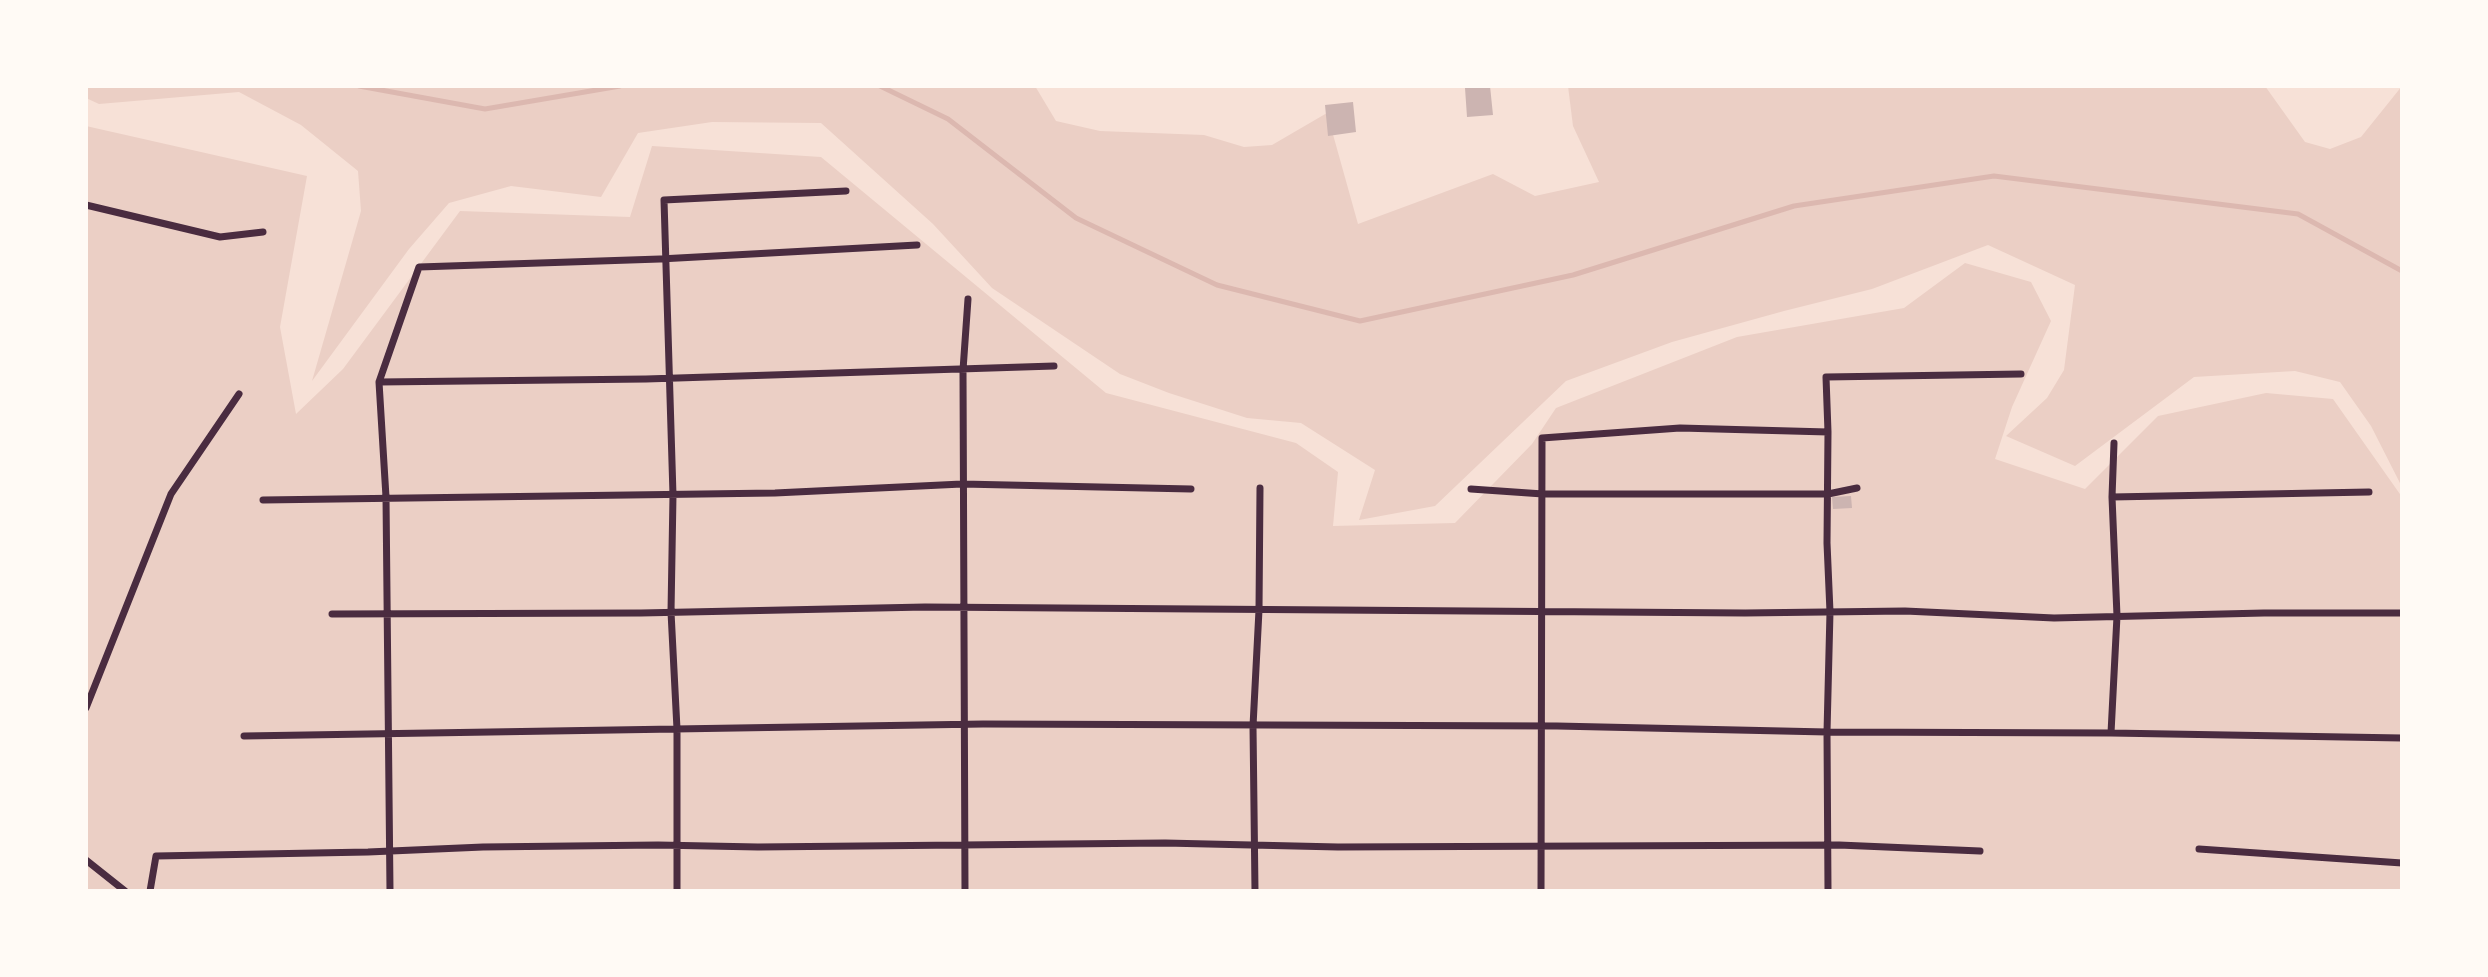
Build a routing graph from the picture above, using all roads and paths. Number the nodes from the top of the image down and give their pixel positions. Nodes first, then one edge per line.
1 (846, 191) dead end
2 (86, 205) edge
3 (263, 232) dead end
4 (916, 245) dead end
5 (667, 259) junction
6 (968, 299) dead end
7 (1054, 366) dead end
8 (963, 370) junction
9 (2021, 374) dead end
10 (671, 379) junction
11 (379, 382) junction
12 (239, 394) dead end
13 (1828, 432) junction
14 (2114, 443) dead end
15 (962, 484) junction
16 (1261, 488) dead end
17 (1471, 488) dead end
18 (1857, 488) dead end
19 (1191, 489) dead end
20 (2369, 492) dead end
21 (1543, 494) junction
22 (1828, 494) junction
23 (673, 495) junction
24 (386, 497) junction
25 (2112, 497) junction
26 (263, 500) dead end
27 (962, 608) junction
28 (1259, 610) junction
29 (1541, 611) junction
30 (671, 612) junction
31 (1830, 612) junction
32 (2402, 613) edge
33 (332, 614) dead end
34 (388, 614) junction
35 (2117, 616) junction
36 (86, 708) edge
37 (965, 724) junction
38 (1253, 726) junction
39 (1542, 726) junction
40 (677, 729) junction
41 (1827, 732) junction
42 (387, 733) junction
43 (2111, 733) junction
44 (244, 736) dead end
45 (2402, 738) edge
46 (965, 845) junction
47 (1255, 845) junction
48 (675, 846) junction
49 (1827, 846) junction
50 (1540, 847) junction
51 (2199, 849) dead end
52 (389, 851) junction
53 (1980, 851) dead end
54 (86, 859) edge
55 (2402, 863) edge
56 (125, 891) edge
57 (150, 891) edge
58 (390, 891) edge
59 (677, 891) edge
60 (965, 891) edge
61 (1255, 891) edge
62 (1541, 891) edge
63 (1828, 891) edge

1 - 5 street
2 - 3 street
4 - 5 street
5 - 10 street
5 - 11 street
6 - 8 street
7 - 8 street
8 - 10 street
8 - 15 street
9 - 13 street
10 - 11 street
10 - 23 street
11 - 24 street
12 - 36 street
13 - 21 street
13 - 22 street
14 - 25 street
15 - 19 street
15 - 23 street
15 - 27 street
16 - 28 street
17 - 21 street
18 - 22 street
20 - 25 street
21 - 22 street
21 - 29 street
22 - 31 street
23 - 24 street
23 - 30 street
24 - 26 street
24 - 34 street
25 - 35 street
27 - 28 street
27 - 30 street
27 - 37 street
28 - 29 street
28 - 38 street
29 - 31 street
29 - 39 street
30 - 34 street
30 - 40 street
31 - 35 street
31 - 41 street
32 - 35 street
33 - 34 street
34 - 42 street
35 - 43 street
37 - 38 street
37 - 40 street
37 - 46 street
38 - 39 street
38 - 47 street
39 - 41 street
39 - 50 street
40 - 42 street
40 - 48 street
41 - 43 street
41 - 49 street
42 - 44 street
42 - 52 street
43 - 45 street
46 - 47 street
46 - 48 street
46 - 60 street
47 - 50 street
47 - 61 street
48 - 52 street
48 - 59 street
49 - 50 street
49 - 53 street
49 - 63 street
50 - 62 street
51 - 55 street
52 - 57 street
52 - 58 street
54 - 56 street

